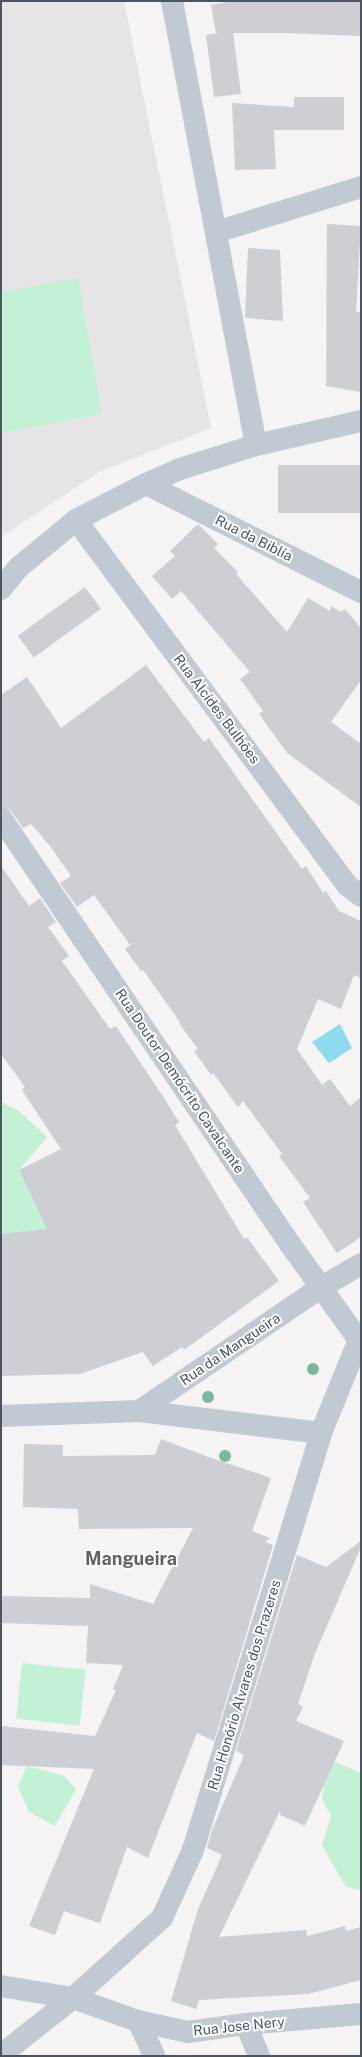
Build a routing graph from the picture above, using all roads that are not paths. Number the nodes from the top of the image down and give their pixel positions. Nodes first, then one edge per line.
1 (172, 1) edge
2 (361, 187) edge
3 (216, 232) junction
4 (361, 421) edge
5 (256, 445) junction
6 (146, 484) junction
7 (76, 520) junction
8 (1, 589) edge
9 (361, 592) edge
10 (1, 818) edge
11 (361, 896) edge
12 (361, 1264) edge
13 (320, 1288) junction
14 (360, 1340) edge
15 (140, 1411) junction
16 (1, 1416) edge
17 (321, 1433) junction
18 (1, 1986) edge
19 (73, 1998) junction
20 (361, 2014) edge
21 (138, 2022) junction
22 (246, 2024) junction
23 (1, 2055) edge
24 (154, 2056) edge
25 (259, 2056) edge

1 - 3 street
2 - 3 street
3 - 5 street
4 - 5 street
5 - 6 street
6 - 7 street
6 - 9 street, Rua da Biblía
7 - 8 street
7 - 11 street, Rua Alcídes Bulhões
10 - 13 street, Rua Doutor Demócrito Cavalcante
12 - 13 street, Rua da Mangueira
13 - 14 street, Rua Doutor Demócrito Cavalcante
13 - 15 street, Rua da Mangueira
14 - 17 street, Rua Honório Alvares dos Prazeres
15 - 16 street
15 - 17 street
17 - 19 street, Rua Honório Alvares dos Prazeres
18 - 19 street
19 - 21 street, Rua Jose Nery
19 - 23 street, Rua Honório Alvares dos Prazeres
20 - 22 street, Rua Jose Nery
21 - 22 street, Rua Jose Nery
21 - 24 street
22 - 25 street

